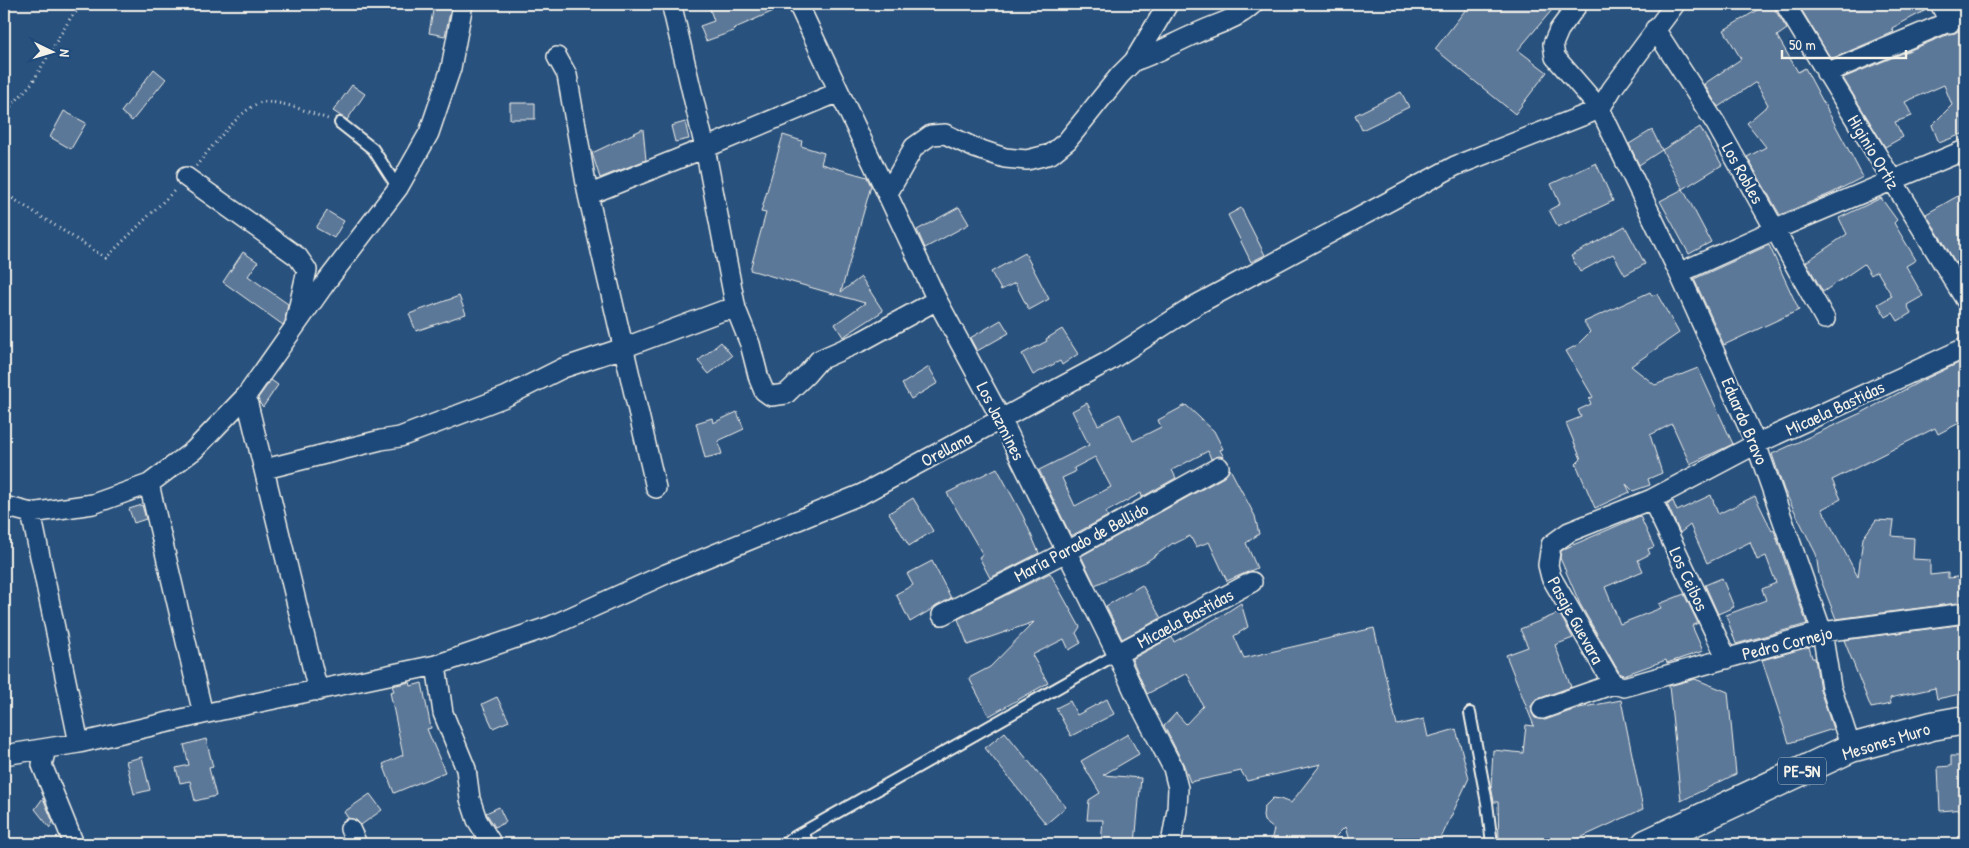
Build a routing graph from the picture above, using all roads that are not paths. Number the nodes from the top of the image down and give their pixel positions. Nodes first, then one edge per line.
1 (463, 4) edge
2 (798, 4) edge
3 (1168, 4) edge
4 (1253, 4) edge
5 (1578, 4) edge
6 (1675, 4) edge
7 (1785, 4) edge
8 (1940, 4) edge
9 (673, 11) dead end
10 (1958, 19) edge
11 (1655, 29) junction
12 (558, 57) dead end
13 (1134, 60) junction
14 (1826, 73) junction
15 (839, 92) junction
16 (1600, 109) junction
17 (340, 123) road end
18 (706, 148) junction
19 (1965, 150) edge
20 (186, 177) road end
21 (1892, 181) junction
22 (398, 188) junction
23 (888, 193) junction
24 (588, 195) junction
25 (1774, 230) junction
26 (1680, 273) junction
27 (1965, 299) edge
28 (937, 300) junction
29 (736, 309) junction
30 (1825, 319) dead end
31 (294, 327) junction
32 (623, 348) junction
33 (1965, 348) edge
34 (246, 396) junction
35 (1001, 419) junction
36 (1756, 444) junction
37 (1219, 467) dead end
38 (264, 469) junction
39 (149, 484) junction
40 (656, 488) dead end
41 (1652, 498) junction
42 (4, 506) edge
43 (31, 513) junction
44 (1569, 532) joint
45 (1066, 552) junction
46 (1252, 582) dead end
47 (1965, 613) edge
48 (942, 615) dead end
49 (1822, 632) junction
50 (1117, 654) junction
51 (1726, 659) junction
52 (436, 665) junction
53 (1613, 684) junction
54 (318, 691) junction
55 (1542, 709) dead end
56 (1470, 713) dead end
57 (203, 714) junction
58 (1965, 720) edge
59 (79, 743) junction
60 (1851, 748) junction
61 (46, 749) junction
62 (4, 755) edge
63 (802, 832) junction
64 (74, 844) edge
65 (492, 844) edge
66 (782, 844) edge
67 (808, 844) edge
68 (1171, 844) edge
69 (1492, 844) edge
70 (1646, 844) edge

1 - 22 street
2 - 15 street, Los Jazmines
3 - 13 street
4 - 13 street
5 - 16 street, Eduardo Bravo
6 - 11 street
7 - 14 street, Higinio Ortiz
8 - 10 street
9 - 18 street
10 - 14 street
11 - 16 street
11 - 25 street, Los Robles
12 - 24 street
13 - 23 street
14 - 21 street, Higinio Ortiz
15 - 18 street
15 - 23 street, Los Jazmines
16 - 26 street, Eduardo Bravo
16 - 35 street, Orellana
17 - 22 lane
18 - 24 street
18 - 29 street
19 - 21 street
20 - 31 street
21 - 25 street
21 - 27 street, Higinio Ortiz
22 - 31 street
23 - 28 street, Los Jazmines
24 - 32 street
25 - 26 street
25 - 30 street, Los Robles
26 - 36 street, Eduardo Bravo
28 - 29 street
28 - 35 street, Los Jazmines
29 - 32 street
31 - 34 street
32 - 38 street
32 - 40 street
33 - 36 street, Micaela Bastidas
34 - 38 street
34 - 39 street
35 - 45 street, Los Jazmines
35 - 52 street, Orellana
36 - 41 street, Micaela Bastidas
36 - 49 street, Eduardo Bravo
37 - 45 street, María Parado de Bellido
38 - 54 street
39 - 43 street
39 - 57 street
41 - 44 street, Micaela Bastidas
41 - 51 street, Los Ceibos
42 - 43 street
43 - 59 street
44 - 53 street, Pasaje Guevara
45 - 48 street, María Parado de Bellido
45 - 50 street, Los Jazmines
46 - 50 street, Micaela Bastidas
47 - 49 street, Pedro Cornejo
49 - 51 street, Pedro Cornejo
49 - 60 street, Eduardo Bravo
50 - 63 lane
50 - 68 street, Los Jazmines
51 - 53 street, Pedro Cornejo
52 - 54 street, Orellana
52 - 65 street
53 - 55 street, Pedro Cornejo
54 - 57 street, Orellana
56 - 69 lane
57 - 59 street, Orellana
58 - 60 highway, Mesones Muro / PE-5N
59 - 61 street, Orellana
60 - 70 highway, Mesones Muro / PE-5N
61 - 62 street, Orellana
61 - 64 street
63 - 66 lane
63 - 67 lane

